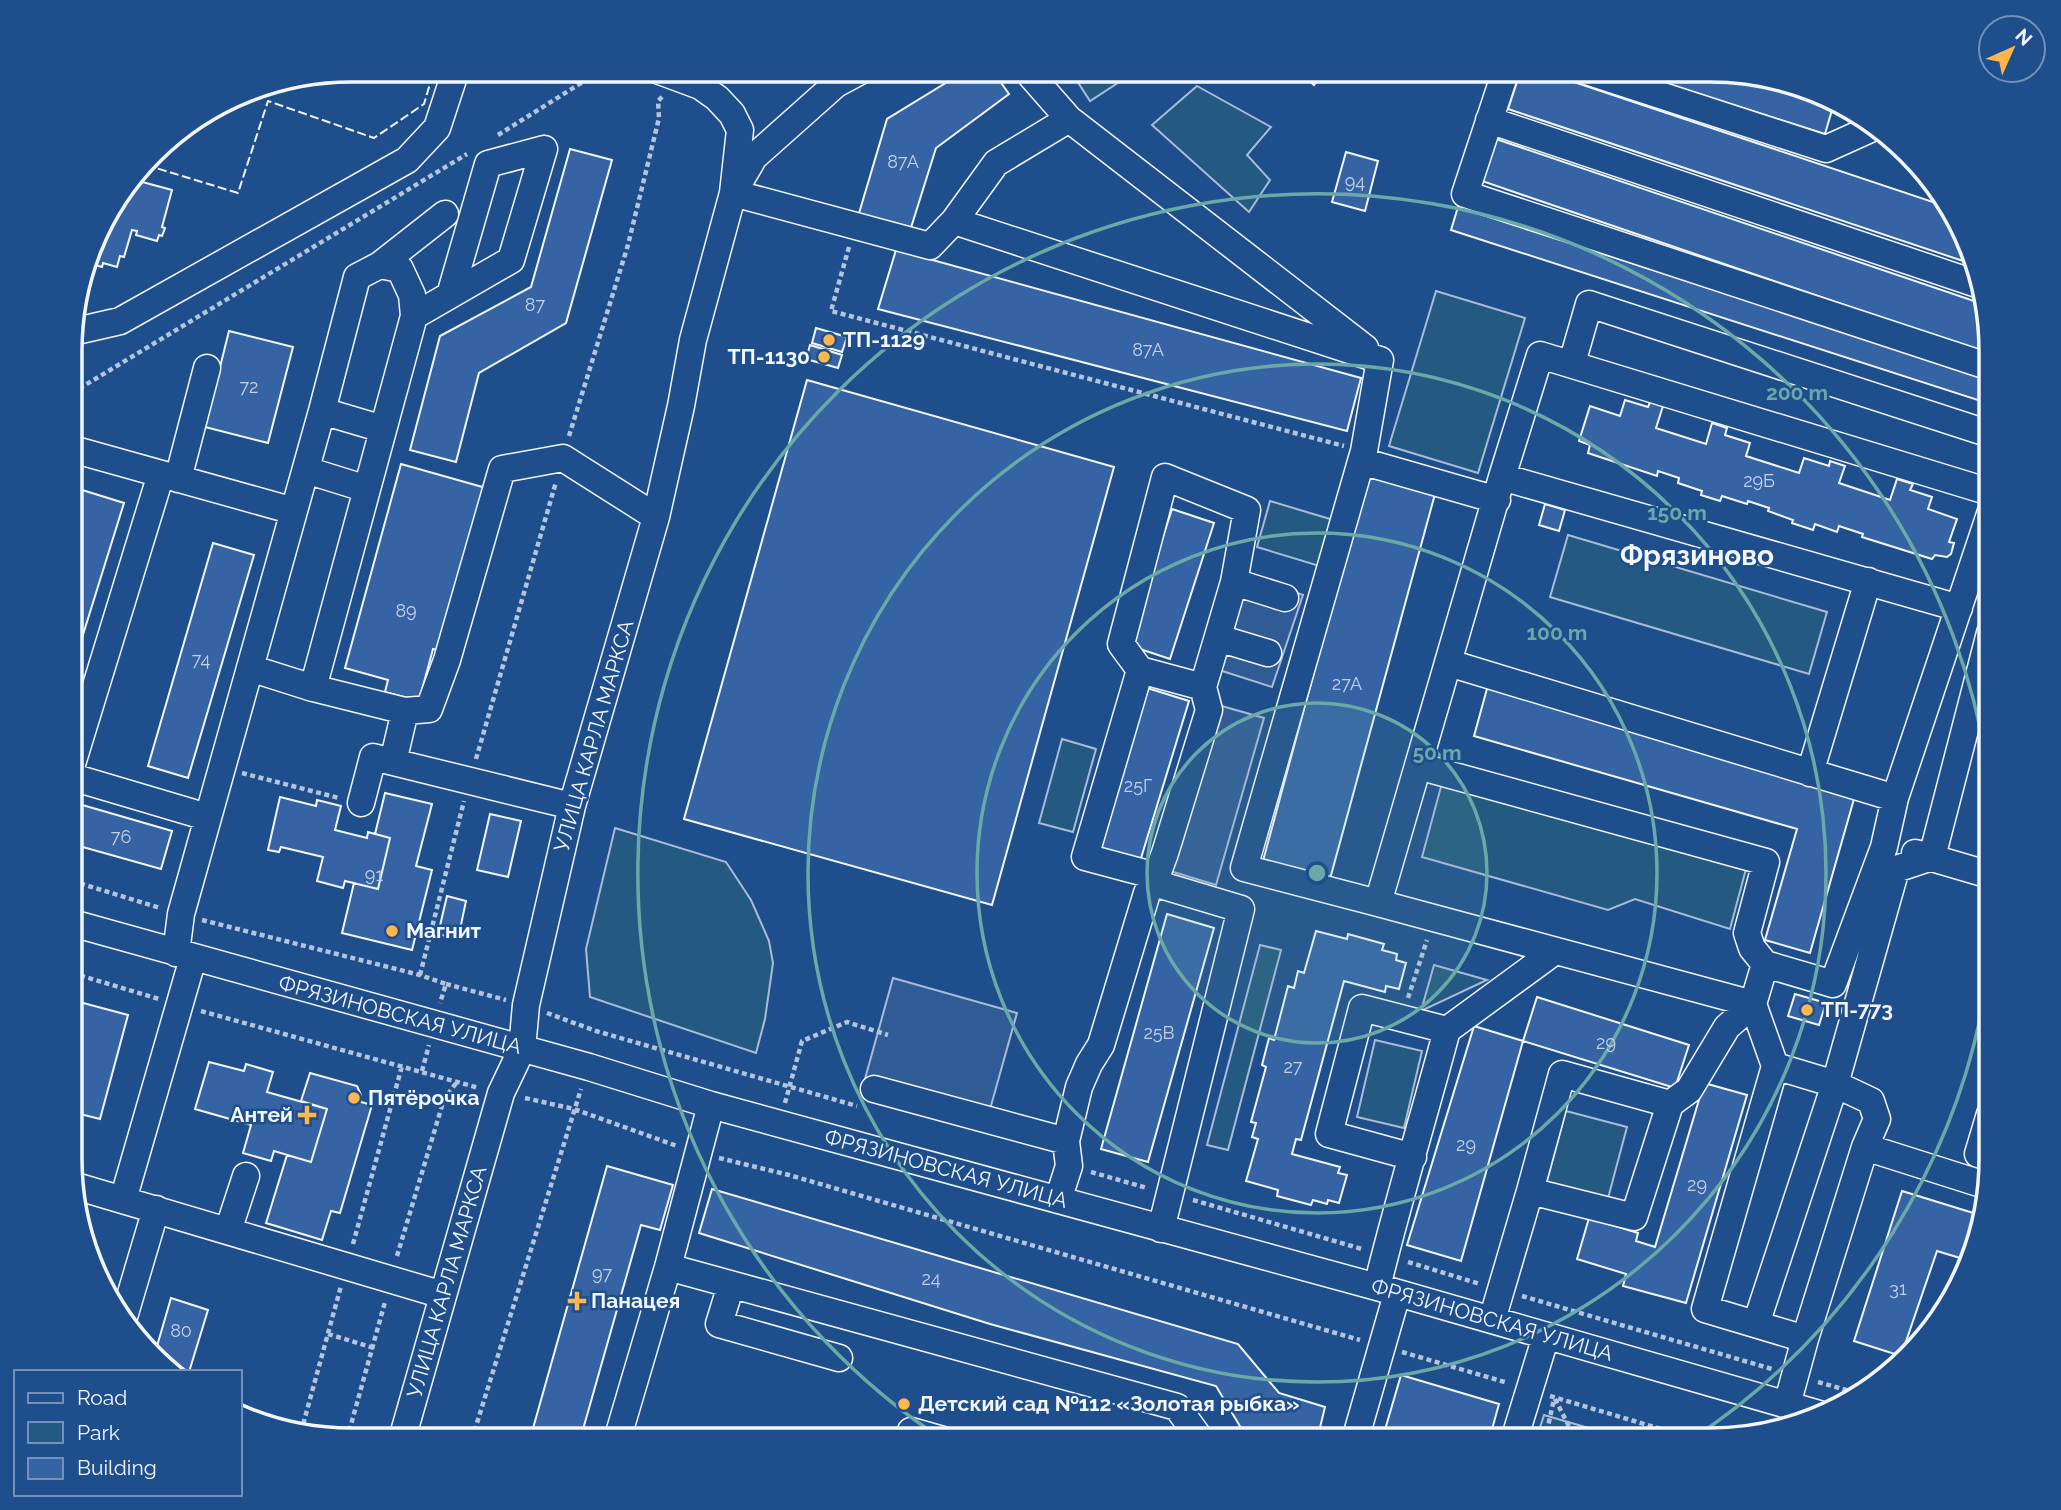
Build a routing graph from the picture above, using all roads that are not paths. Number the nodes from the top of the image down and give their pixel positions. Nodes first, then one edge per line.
1 (452, 82) edge
2 (689, 82) edge
3 (839, 82) edge
4 (1037, 82) edge
5 (1502, 82) edge
6 (1620, 82) edge
7 (1069, 119) junction
8 (1489, 120) junction
9 (1864, 132) edge
10 (733, 193) junction
11 (445, 214) dead end
12 (954, 221) junction
13 (380, 265) junction
14 (1970, 282) edge
15 (450, 295) junction
16 (414, 316) junction
17 (84, 329) edge
18 (1380, 360) junction
19 (1572, 363) junction
20 (1979, 363) edge
21 (208, 368) dead end
22 (322, 411) junction
23 (383, 429) junction
24 (1979, 430) edge
25 (82, 452) edge
26 (1363, 456) junction
27 (306, 470) junction
28 (170, 476) junction
29 (367, 489) junction
30 (1499, 489) junction
31 (1979, 489) edge
32 (294, 511) junction
33 (656, 517) junction
34 (1979, 547) edge
35 (1234, 582) junction
36 (1868, 582) junction
37 (1285, 598) dead end
38 (1959, 608) junction
39 (1218, 638) junction
40 (1268, 653) dead end
41 (1449, 663) junction
42 (250, 668) junction
43 (1140, 670) junction
44 (1979, 675) edge
45 (1203, 687) junction
46 (313, 688) junction
47 (405, 711) junction
48 (82, 735) edge
49 (393, 762) junction
50 (1418, 766) junction
51 (1810, 772) junction
52 (82, 780) edge
53 (1895, 798) junction
54 (361, 803) road end
55 (572, 806) junction
56 (207, 817) junction
57 (1884, 847) junction
58 (1932, 857) junction
59 (1979, 872) edge
60 (1155, 880) junction
61 (1378, 903) junction
62 (82, 926) edge
63 (1555, 951) junction
64 (185, 956) junction
65 (1765, 964) junction
66 (1754, 1004) junction
67 (1447, 1030) junction
68 (522, 1049) junction
69 (1774, 1066) junction
70 (1835, 1084) junction
71 (874, 1089) dead end
72 (1670, 1104) junction
73 (711, 1105) junction
74 (1066, 1141) junction
75 (1865, 1147) junction
76 (1413, 1157) junction
77 (246, 1176) dead end
78 (1977, 1183) edge
79 (84, 1189) edge
80 (1530, 1191) junction
81 (123, 1200) junction
82 (1058, 1200) junction
83 (156, 1209) junction
84 (1161, 1229) junction
85 (228, 1231) junction
86 (668, 1267) junction
87 (731, 1285) junction
88 (1387, 1291) junction
89 (443, 1295) junction
90 (127, 1307) edge
91 (1492, 1320) junction
92 (1756, 1324) junction
93 (1546, 1336) junction
94 (1805, 1339) junction
95 (839, 1358) dead end
96 (1787, 1405) junction
97 (1805, 1410) edge
98 (405, 1428) edge
99 (621, 1428) edge
100 (1192, 1428) edge
101 (1358, 1428) edge
102 (1518, 1428) edge

1 - 17 street
2 - 10 street, УЛИЦА КАРЛА МАРКСА
3 - 10 street
4 - 7 street
5 - 8 street
6 - 9 street
7 - 12 street
7 - 18 street
8 - 14 street
8 - 20 street
10 - 12 street
10 - 33 street, УЛИЦА КАРЛА МАРКСА
11 - 13 street
12 - 18 street
13 - 16 street
13 - 22 street
15 - 15 street
15 - 16 street
16 - 23 street
18 - 26 street
19 - 24 street
19 - 30 street
19 - 31 street
21 - 28 street
22 - 23 street
22 - 27 street
23 - 29 street
25 - 28 street
26 - 30 street
26 - 61 street
27 - 29 street
27 - 32 street
28 - 32 street
28 - 48 street
29 - 46 street
30 - 36 street
30 - 41 street
32 - 42 street
33 - 47 street
33 - 55 street, УЛИЦА КАРЛА МАРКСА
34 - 38 street
35 - 37 street
35 - 39 street
35 - 43 street
36 - 38 street
36 - 51 street
38 - 53 street
39 - 40 street
39 - 45 street
41 - 50 street
41 - 51 street
42 - 46 street
42 - 56 street
43 - 45 street
43 - 60 street
44 - 58 street
45 - 60 street
46 - 47 street
47 - 49 street
49 - 54 street
49 - 55 street
50 - 61 street
50 - 65 street
51 - 53 street
52 - 56 street
53 - 57 street
55 - 68 street, УЛИЦА КАРЛА МАРКСА
56 - 64 street
57 - 58 street
57 - 65 street
58 - 59 street
58 - 70 street
60 - 74 street
60 - 84 street
61 - 63 street
62 - 64 street, ФРЯЗИНОВСКАЯ УЛИЦА
63 - 66 street
63 - 67 street
64 - 68 street, ФРЯЗИНОВСКАЯ УЛИЦА
64 - 81 street
65 - 66 street
66 - 69 street
66 - 72 street
67 - 76 street
67 - 76 street
68 - 73 street, ФРЯЗИНОВСКАЯ УЛИЦА
68 - 89 street, УЛИЦА КАРЛА МАРКСА
69 - 70 street
69 - 92 street
70 - 75 street
70 - 92 street
71 - 74 street
72 - 80 street
72 - 80 street
73 - 82 street, ФРЯЗИНОВСКАЯ УЛИЦА
73 - 86 street
74 - 82 street
75 - 78 street
75 - 94 street
76 - 88 street
77 - 85 street
79 - 81 street
80 - 91 street
81 - 83 street
82 - 84 street, ФРЯЗИНОВСКАЯ УЛИЦА
83 - 85 street
83 - 90 street
84 - 88 street, ФРЯЗИНОВСКАЯ УЛИЦА
85 - 89 street
86 - 87 street
86 - 99 street
87 - 95 street
87 - 100 street
88 - 91 street, ФРЯЗИНОВСКАЯ УЛИЦА
88 - 101 street
89 - 98 street, УЛИЦА КАРЛА МАРКСА
91 - 93 street, ФРЯЗИНОВСКАЯ УЛИЦА
92 - 94 street
93 - 96 street, ФРЯЗИНОВСКАЯ УЛИЦА
93 - 102 street
94 - 96 street
96 - 97 street, ФРЯЗИНОВСКАЯ УЛИЦА

